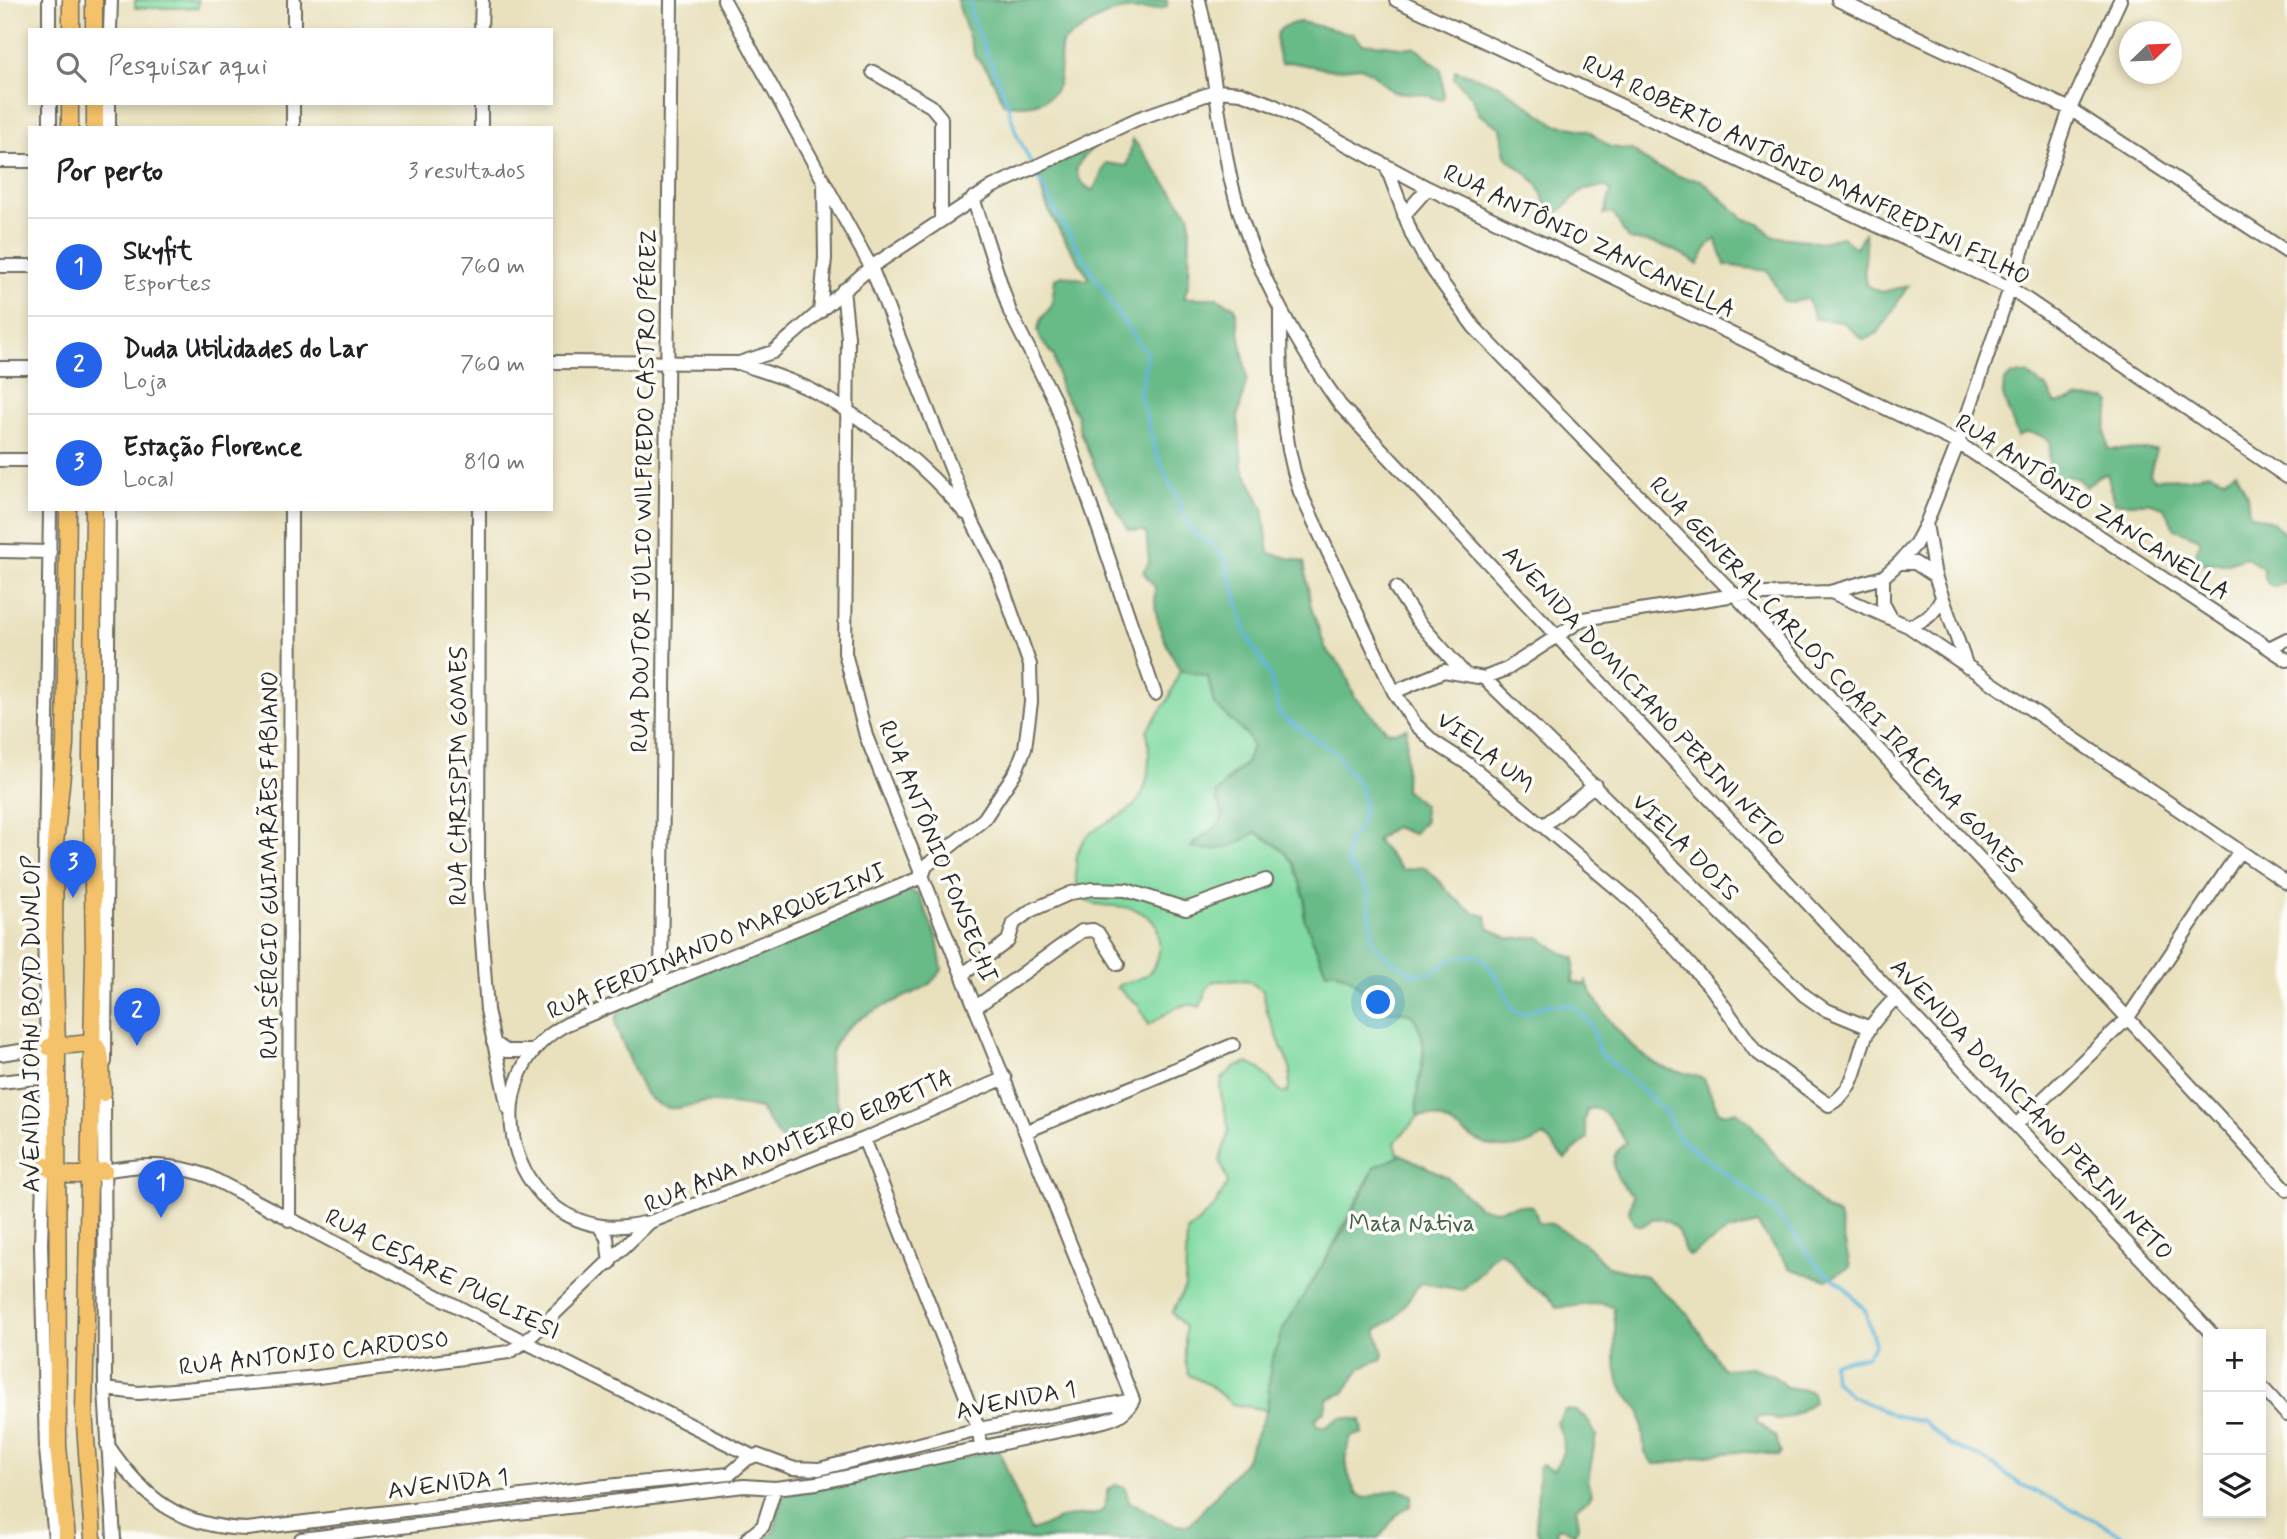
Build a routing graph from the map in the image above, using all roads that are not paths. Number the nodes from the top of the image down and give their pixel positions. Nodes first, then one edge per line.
1 (49, 0) edge
2 (71, 0) edge
3 (94, 0) edge
4 (111, 0) edge
5 (294, 0) edge
6 (482, 0) edge
7 (671, 0) edge
8 (724, 0) edge
9 (1199, 0) edge
10 (1396, 0) edge
11 (1838, 0) edge
12 (2120, 0) edge
13 (49, 28) edge
14 (71, 28) edge
15 (94, 28) edge
16 (110, 28) edge
17 (294, 28) edge
18 (481, 28) edge
19 (873, 72) dead end
20 (1217, 92) junction
21 (50, 105) edge
22 (70, 105) edge
23 (95, 105) edge
24 (109, 105) edge
25 (293, 105) edge
26 (481, 105) edge
27 (2070, 109) junction
28 (50, 126) edge
29 (70, 126) edge
30 (95, 126) edge
31 (109, 126) edge
32 (293, 126) edge
33 (481, 126) edge
34 (28, 160) edge
35 (0, 161) edge
36 (1387, 168) junction
37 (824, 180) junction
38 (1428, 188) junction
39 (972, 198) junction
40 (1404, 215) junction
41 (941, 218) junction
42 (2287, 252) edge
43 (0, 266) edge
44 (28, 267) edge
45 (871, 267) junction
46 (2010, 288) junction
47 (844, 290) junction
48 (1280, 307) junction
49 (820, 312) junction
50 (667, 361) junction
51 (553, 362) edge
52 (738, 363) junction
53 (0, 368) edge
54 (28, 368) edge
55 (846, 411) junction
56 (1958, 443) junction
57 (0, 460) edge
58 (28, 460) edge
59 (2287, 477) edge
60 (50, 511) edge
61 (68, 511) edge
62 (94, 511) edge
63 (109, 511) edge
64 (292, 511) edge
65 (479, 511) edge
66 (972, 521) junction
67 (1926, 524) junction
68 (0, 551) edge
69 (50, 552) junction
70 (1899, 563) junction
71 (1934, 576) junction
72 (1883, 577) junction
73 (1396, 588) dead end
74 (1830, 592) junction
75 (1735, 595) junction
76 (1942, 598) junction
77 (1890, 616) junction
78 (1908, 626) junction
79 (1555, 635) junction
80 (2287, 639) edge
81 (2269, 648) junction
82 (2287, 660) edge
83 (1967, 667) junction
84 (1463, 672) junction
85 (1485, 678) junction
86 (1394, 692) junction
87 (1155, 694) dead end
88 (1595, 785) junction
89 (1543, 826) junction
90 (2239, 852) junction
91 (922, 877) junction
92 (1266, 880) dead end
93 (2287, 883) edge
94 (1118, 964) dead end
95 (963, 974) junction
96 (662, 983) junction
97 (1896, 997) junction
98 (976, 1007) junction
99 (2127, 1018) junction
100 (1870, 1028) junction
101 (493, 1042) junction
102 (91, 1043) junction
103 (1233, 1045) dead end
104 (52, 1047) junction
105 (532, 1051) junction
106 (0, 1054) edge
107 (46, 1077) junction
108 (1005, 1078) junction
109 (0, 1082) edge
110 (103, 1093) junction
111 (509, 1110) junction
112 (2016, 1125) junction
113 (1027, 1131) junction
114 (864, 1139) junction
115 (50, 1170) junction
116 (104, 1171) junction
117 (87, 1174) junction
118 (2287, 1190) edge
119 (289, 1220) junction
120 (650, 1222) junction
121 (599, 1226) junction
122 (610, 1263) junction
123 (2207, 1329) edge
124 (525, 1342) junction
125 (105, 1389) junction
126 (2266, 1392) edge
127 (1133, 1400) junction
128 (2287, 1415) edge
129 (979, 1429) junction
130 (107, 1444) junction
131 (58, 1446) junction
132 (981, 1448) junction
133 (747, 1459) junction
134 (48, 1471) junction
135 (753, 1486) junction
136 (775, 1488) junction
137 (55, 1539) edge
138 (67, 1539) edge
139 (93, 1539) edge
140 (114, 1539) edge
141 (302, 1539) edge
142 (747, 1539) edge

1 - 13 street
2 - 14 main road
3 - 15 main road
4 - 16 street
5 - 17 street
6 - 18 street
7 - 50 street, RUA DOUTOR JÚLIO WILFREDO CASTRO PÉREZ
8 - 37 street
9 - 20 street, AVENIDA DOMICIANO PERINI NETO
10 - 46 street, RUA ROBERTO ANTÔNIO MANFREDINI FILHO
11 - 27 street
12 - 27 street
19 - 41 street
20 - 36 street, RUA ANTÔNIO ZANCANELLA
20 - 39 street, RUA ANTÔNIO ZANCANELLA
20 - 48 street, AVENIDA DOMICIANO PERINI NETO
21 - 28 street
22 - 29 main road
23 - 30 main road
24 - 31 street
25 - 32 street
26 - 33 street
27 - 42 street
27 - 46 street
34 - 35 street
36 - 38 street, RUA ANTÔNIO ZANCANELLA
36 - 40 street, RUA GENERAL CARLOS COARI IRACEMA GOMES
37 - 45 street
37 - 49 street
38 - 40 street
38 - 56 street, RUA ANTÔNIO ZANCANELLA
39 - 41 street, RUA ANTÔNIO ZANCANELLA
39 - 87 street
40 - 75 street, RUA GENERAL CARLOS COARI IRACEMA GOMES
41 - 45 street, RUA ANTÔNIO ZANCANELLA
43 - 44 street
45 - 47 street, RUA ANTÔNIO ZANCANELLA
45 - 66 street
46 - 56 street
46 - 59 street, RUA ROBERTO ANTÔNIO MANFREDINI FILHO
47 - 49 street, RUA ANTÔNIO ZANCANELLA
47 - 55 street, RUA ANTÔNIO FONSECHI
48 - 79 street, AVENIDA DOMICIANO PERINI NETO
48 - 86 street, VIELA UM
49 - 52 street, RUA ANTÔNIO ZANCANELLA
50 - 51 street
50 - 52 street
50 - 96 street, RUA DOUTOR JÚLIO WILFREDO CASTRO PÉREZ
52 - 55 street
53 - 54 street
55 - 66 street
55 - 91 street, RUA ANTÔNIO FONSECHI
56 - 67 street
56 - 81 street, RUA ANTÔNIO ZANCANELLA
57 - 58 street
60 - 69 street
61 - 104 main road, AVENIDA JOHN BOYD DUNLOP
62 - 102 main road
63 - 110 street
64 - 119 street, RUA SÉRGIO GUIMARÃES FABIANO
65 - 101 street, RUA CHRISPIM GOMES
66 - 91 street
67 - 70 street
67 - 71 street
68 - 69 street
69 - 104 street
70 - 71 street
70 - 72 street
71 - 76 street
72 - 74 street
72 - 77 street
73 - 84 street
74 - 75 street
74 - 77 street
75 - 79 street
75 - 99 street, RUA GENERAL CARLOS COARI IRACEMA GOMES
76 - 78 street
76 - 83 street
77 - 78 street
78 - 83 street
79 - 85 street
79 - 97 street, AVENIDA DOMICIANO PERINI NETO
80 - 81 street
81 - 82 street, RUA ANTÔNIO ZANCANELLA
83 - 90 street
84 - 85 street
84 - 86 street
85 - 88 street, VIELA DOIS
86 - 89 street, VIELA UM
88 - 89 street
88 - 100 street, VIELA DOIS
89 - 100 street, VIELA UM
90 - 93 street
90 - 99 street
91 - 95 street, RUA ANTÔNIO FONSECHI
91 - 96 street, RUA FERDINANDO MARQUEZINI
92 - 95 street
94 - 98 street
95 - 98 street, RUA ANTÔNIO FONSECHI
96 - 105 street, RUA FERDINANDO MARQUEZINI
97 - 100 street
97 - 112 street, AVENIDA DOMICIANO PERINI NETO
98 - 108 street, RUA ANTÔNIO FONSECHI
99 - 112 street
99 - 118 street, RUA GENERAL CARLOS COARI IRACEMA GOMES
101 - 105 street
101 - 111 street, RUA CHRISPIM GOMES
102 - 104 main road
102 - 110 main road
102 - 117 main road
103 - 113 street
104 - 106 street
104 - 107 street
104 - 115 main road, AVENIDA JOHN BOYD DUNLOP
105 - 111 street, RUA CHRISPIM GOMES
107 - 109 street
107 - 115 street
108 - 113 street, RUA ANTÔNIO FONSECHI
108 - 114 street, RUA ANA MONTEIRO ERBETTA
110 - 116 street
111 - 121 street, RUA CHRISPIM GOMES
112 - 123 street, AVENIDA DOMICIANO PERINI NETO
113 - 127 street, RUA ANTÔNIO FONSECHI
114 - 120 street, RUA ANA MONTEIRO ERBETTA
114 - 129 street
115 - 117 main road
115 - 131 main road, AVENIDA JOHN BOYD DUNLOP
115 - 134 street
116 - 117 main road
116 - 119 street, RUA CESARE PUGLIESI
116 - 125 street
117 - 139 main road
119 - 124 street, RUA CESARE PUGLIESI
120 - 121 street, RUA CHRISPIM GOMES
120 - 122 street, RUA ANA MONTEIRO ERBETTA
121 - 122 street
122 - 124 street, RUA ANA MONTEIRO ERBETTA
124 - 125 street, RUA ANTONIO CARDOSO
124 - 133 street, RUA CESARE PUGLIESI
125 - 130 street
126 - 128 street
127 - 129 street, AVENIDA 1
127 - 132 street, AVENIDA 1
129 - 132 street
129 - 133 street, AVENIDA 1
130 - 133 street, AVENIDA 1
130 - 140 street
131 - 134 main road
131 - 138 main road, AVENIDA JOHN BOYD DUNLOP
132 - 136 street, AVENIDA 1
133 - 135 street
134 - 137 street
135 - 136 street, AVENIDA 1
135 - 141 street, AVENIDA 1
136 - 142 street

